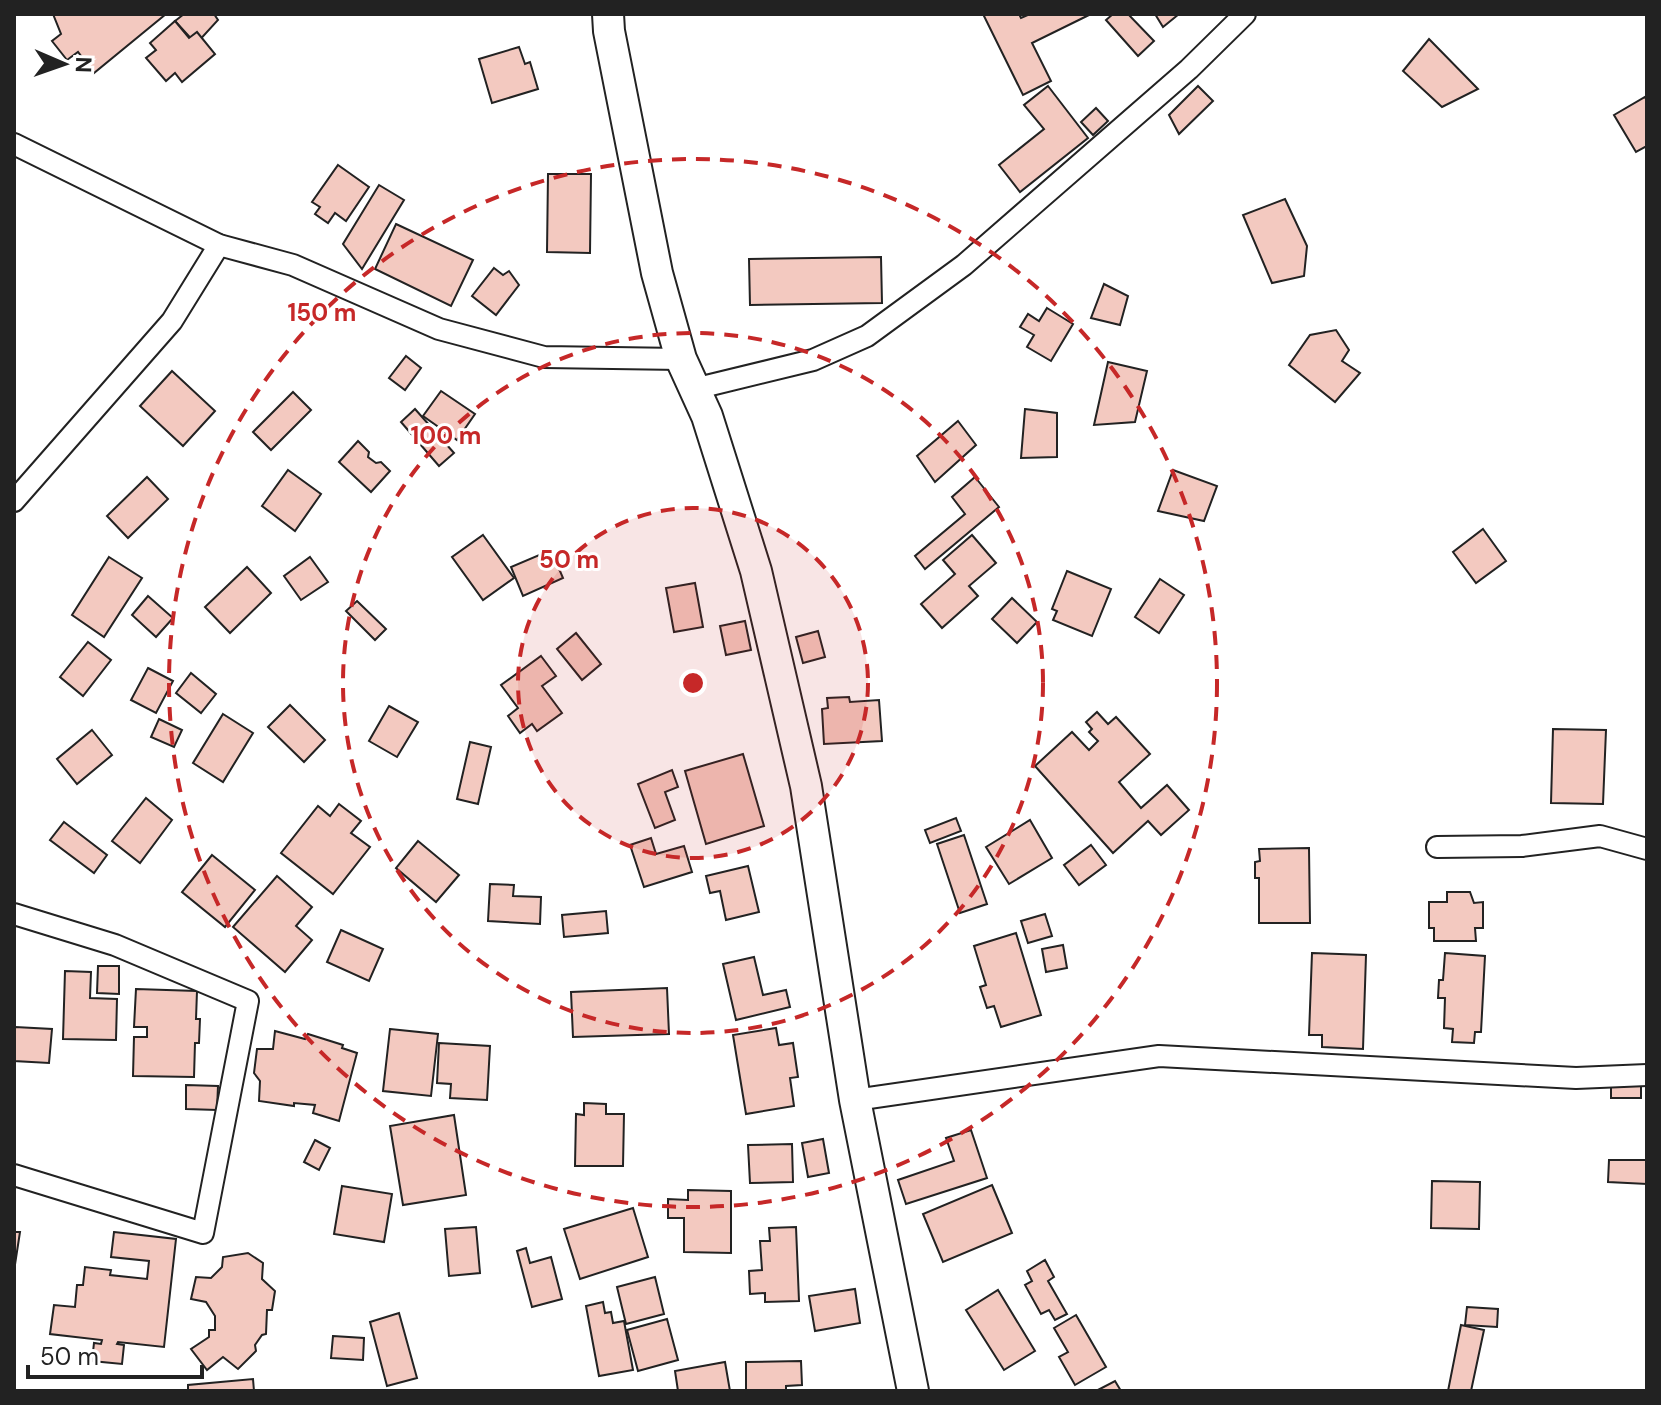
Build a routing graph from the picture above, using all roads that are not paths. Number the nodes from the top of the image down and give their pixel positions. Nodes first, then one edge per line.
1 (608, 14) edge
2 (1245, 14) edge
3 (14, 144) edge
4 (219, 245) junction
5 (681, 359) junction
6 (694, 389) junction
7 (14, 501) edge
8 (1437, 847) dead end
9 (1647, 849) edge
10 (14, 914) edge
11 (1647, 1075) edge
12 (855, 1100) junction
13 (14, 1175) edge
14 (913, 1391) edge

1 - 5 street
2 - 6 street
3 - 4 street
4 - 5 street
4 - 7 street
5 - 6 street
6 - 12 street
8 - 9 street
10 - 13 street
11 - 12 street
12 - 14 street

